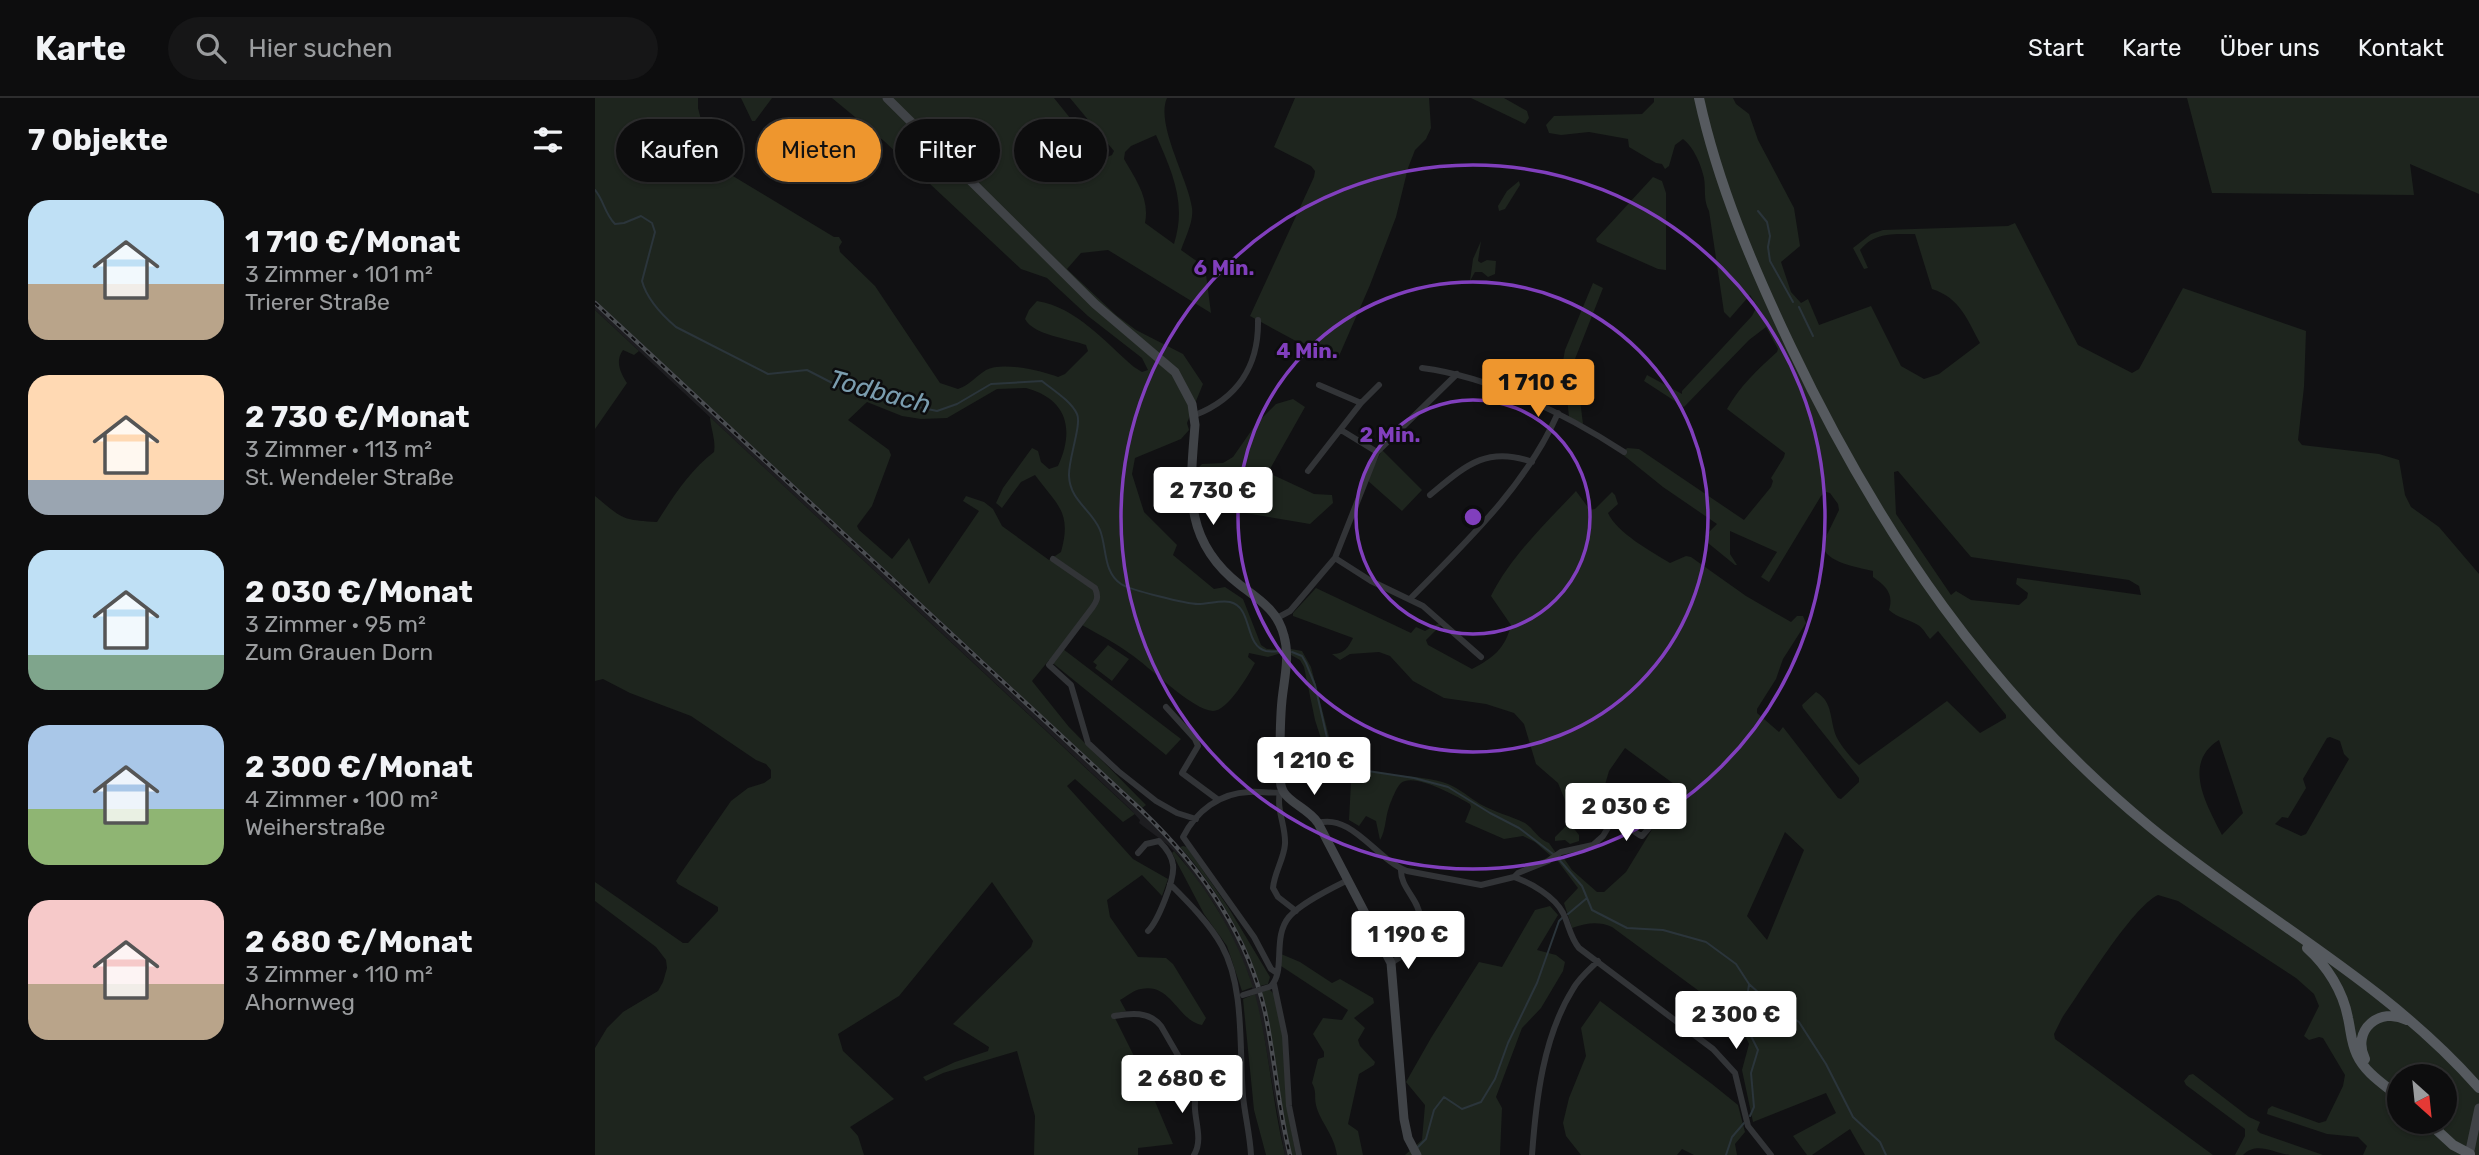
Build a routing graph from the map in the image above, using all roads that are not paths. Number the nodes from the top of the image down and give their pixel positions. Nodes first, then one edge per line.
1 (887, 98) edge
2 (1699, 98) edge
3 (1258, 320) dead end
4 (1422, 368) dead end
5 (1457, 374) junction
6 (1319, 385) dead end
7 (1379, 385) dead end
8 (1361, 403) junction
9 (1558, 413) junction
10 (1195, 415) junction
11 (1341, 430) junction
12 (1377, 452) junction
13 (1624, 452) dead end
14 (1532, 462) junction
15 (1308, 471) dead end
16 (1430, 495) dead end
17 (1335, 558) junction
18 (1053, 559) dead end
19 (1410, 599) junction
20 (1277, 618) junction
21 (1481, 657) dead end
22 (1166, 707) dead end
23 (1281, 792) junction
24 (1217, 799) junction
25 (1664, 802) dead end
26 (1196, 819) junction
27 (1318, 823) junction
28 (1138, 853) dead end
29 (1401, 869) junction
30 (1514, 877) junction
31 (1346, 881) junction
32 (1170, 884) junction
33 (1296, 911) junction
34 (2275, 920) junction
35 (1148, 931) dead end
36 (1598, 961) junction
37 (1391, 964) junction
38 (1277, 974) junction
39 (1271, 985) junction
40 (1240, 996) junction
41 (1114, 1016) dead end
42 (2456, 1064) edge
43 (2457, 1065) edge
44 (2463, 1070) junction
45 (2387, 1081) edge
46 (2387, 1087) edge
47 (2479, 1087) edge
48 (1198, 1090) junction
49 (1243, 1097) junction
50 (2479, 1108) edge
51 (2442, 1134) edge
52 (2448, 1134) edge
53 (2470, 1152) edge
54 (1416, 1153) edge
55 (1194, 1155) edge
56 (1251, 1155) edge
57 (1299, 1155) edge
58 (1532, 1155) edge
59 (1771, 1155) edge

1 - 10 main road
2 - 34 highway
3 - 10 street
4 - 5 street
5 - 9 street
5 - 12 street
6 - 8 street
7 - 8 street
8 - 11 street
9 - 13 street
9 - 14 street
10 - 20 main road
11 - 12 street
11 - 15 street
12 - 17 street
14 - 16 street
14 - 19 street
17 - 19 street
17 - 20 street
18 - 26 street
19 - 21 street
20 - 23 main road
22 - 24 street
23 - 24 street
23 - 27 main road
23 - 33 street
24 - 26 street
25 - 30 street
26 - 38 street
27 - 29 street
27 - 31 main road
28 - 32 street
29 - 30 street
29 - 37 street
30 - 36 street
31 - 33 street
31 - 37 main road
32 - 35 street
32 - 40 street
33 - 38 street
34 - 44 highway
34 - 46 highway
36 - 58 street
36 - 59 street
37 - 54 main road
38 - 39 street
39 - 40 street, bridge
39 - 57 street
40 - 49 street
41 - 48 street
42 - 45 highway
43 - 44 highway
44 - 47 highway
48 - 49 street
48 - 55 street
49 - 56 street
50 - 53 main road
51 - 53 highway
52 - 53 highway

